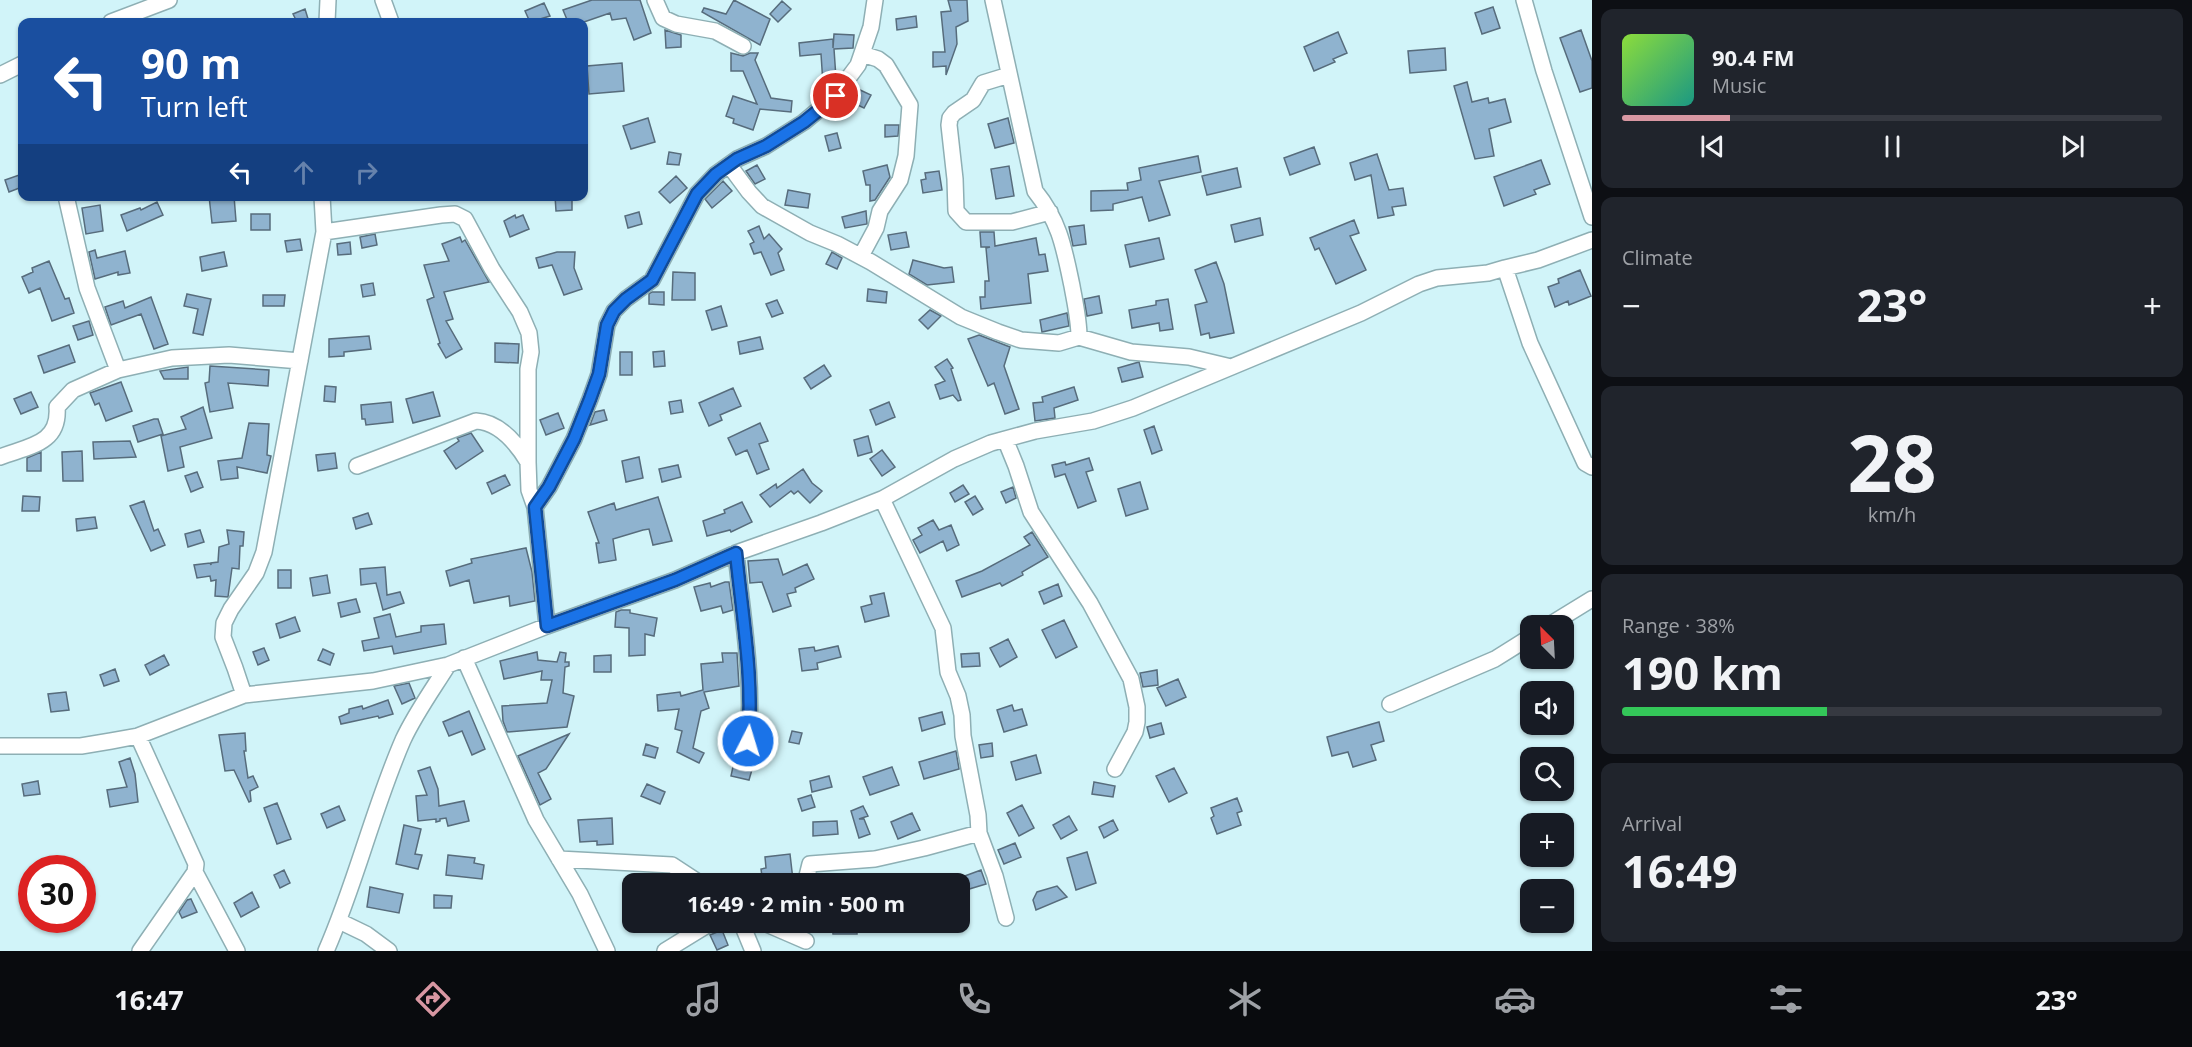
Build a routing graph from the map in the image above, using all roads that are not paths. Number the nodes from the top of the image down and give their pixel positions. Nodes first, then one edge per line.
1 (169, 0) edge
2 (328, 0) edge
3 (383, 0) edge
4 (655, 0) edge
5 (875, 0) edge
6 (993, 0) edge
7 (1524, 0) edge
8 (122, 18) edge
9 (327, 18) edge
10 (390, 18) edge
11 (743, 46) dead end
12 (862, 54) junction
13 (18, 66) edge
14 (0, 75) edge
15 (1009, 75) junction
16 (729, 165) junction
17 (67, 201) edge
18 (322, 201) edge
19 (1050, 212) junction
20 (1592, 217) edge
21 (324, 232) junction
22 (1592, 240) edge
23 (861, 256) junction
24 (1505, 268) junction
25 (1079, 337) junction
26 (300, 361) junction
27 (1231, 367) junction
28 (118, 370) junction
29 (1005, 439) junction
30 (0, 457) edge
31 (528, 462) junction
32 (357, 466) dead end
33 (1592, 467) edge
34 (882, 499) junction
35 (535, 507) junction
36 (736, 553) junction
37 (1592, 599) edge
38 (1566, 615) edge
39 (547, 626) junction
40 (1520, 643) edge
41 (464, 658) junction
42 (448, 665) junction
43 (244, 695) junction
44 (1390, 704) dead end
45 (138, 736) junction
46 (748, 741) dead end
47 (0, 746) edge
48 (1115, 769) dead end
49 (979, 833) junction
50 (559, 859) junction
51 (195, 872) junction
52 (684, 873) edge
53 (808, 873) edge
54 (1006, 918) dead end
55 (339, 921) junction
56 (694, 933) edge
57 (746, 933) edge
58 (787, 933) edge
59 (806, 941) dead end
60 (140, 951) edge
61 (237, 951) edge
62 (326, 951) edge
63 (388, 951) edge
64 (607, 951) edge
65 (665, 951) edge
66 (753, 951) edge

1 - 8 street
2 - 9 street
3 - 10 street
4 - 11 street
5 - 12 street
6 - 15 street
7 - 20 street
12 - 16 street
12 - 23 street
13 - 14 street
15 - 19 street
15 - 19 street
16 - 23 street
16 - 35 street
17 - 28 street
18 - 21 street
19 - 25 street
21 - 26 street
21 - 31 street
22 - 24 street
23 - 25 street
24 - 27 street
24 - 33 street
25 - 27 street
26 - 28 street
26 - 43 street
27 - 29 street
28 - 30 street
29 - 34 street
29 - 48 street
31 - 32 street
31 - 35 street
34 - 36 street
34 - 49 street
35 - 39 street
36 - 39 street
36 - 46 street
37 - 38 street
39 - 41 street
40 - 44 street
41 - 42 street
41 - 50 street
42 - 43 street
42 - 55 street
43 - 45 street
45 - 47 street
45 - 51 street
49 - 53 street
49 - 54 street
50 - 52 street
50 - 64 street
51 - 60 street
51 - 61 street
55 - 62 street
55 - 63 street
56 - 65 street
57 - 66 street
58 - 59 street

